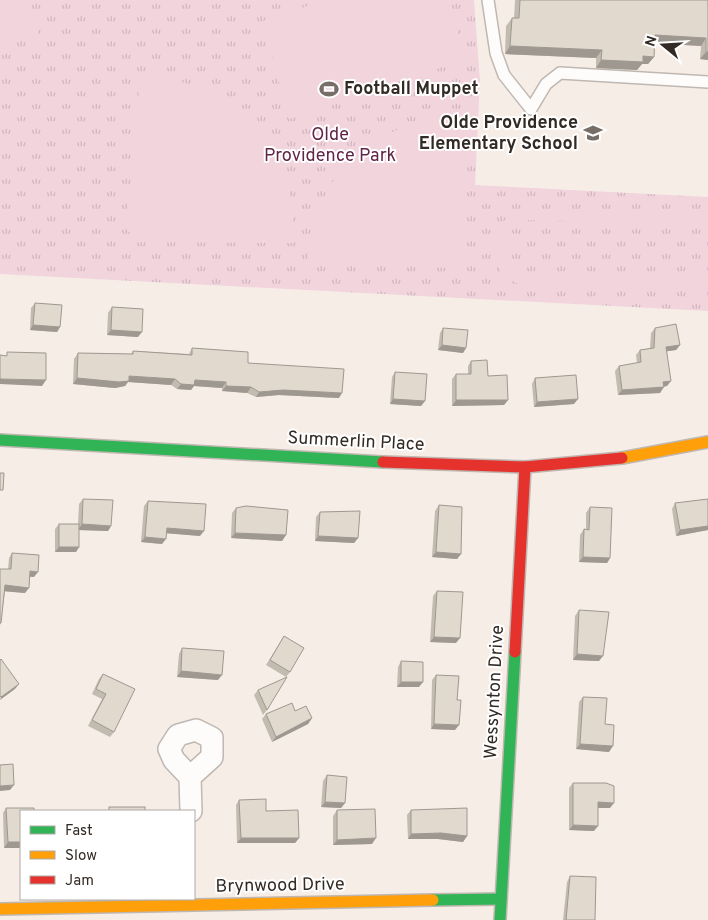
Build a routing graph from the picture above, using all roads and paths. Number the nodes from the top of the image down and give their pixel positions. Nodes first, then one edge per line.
1 (488, 0) edge
2 (708, 82) edge
3 (0, 440) edge
4 (708, 442) edge
5 (525, 467) junction
6 (190, 777) dead end
7 (191, 810) edge
8 (501, 899) junction
9 (192, 902) edge
10 (0, 909) edge
11 (500, 920) edge

1 - 2 lane
3 - 5 street, Summerlin Place
4 - 5 street, Summerlin Place
5 - 8 street, Wessynton Drive
6 - 7 street
8 - 9 street, Brynwood Drive
8 - 11 street, Wessynton Drive
9 - 10 street, Brynwood Drive

